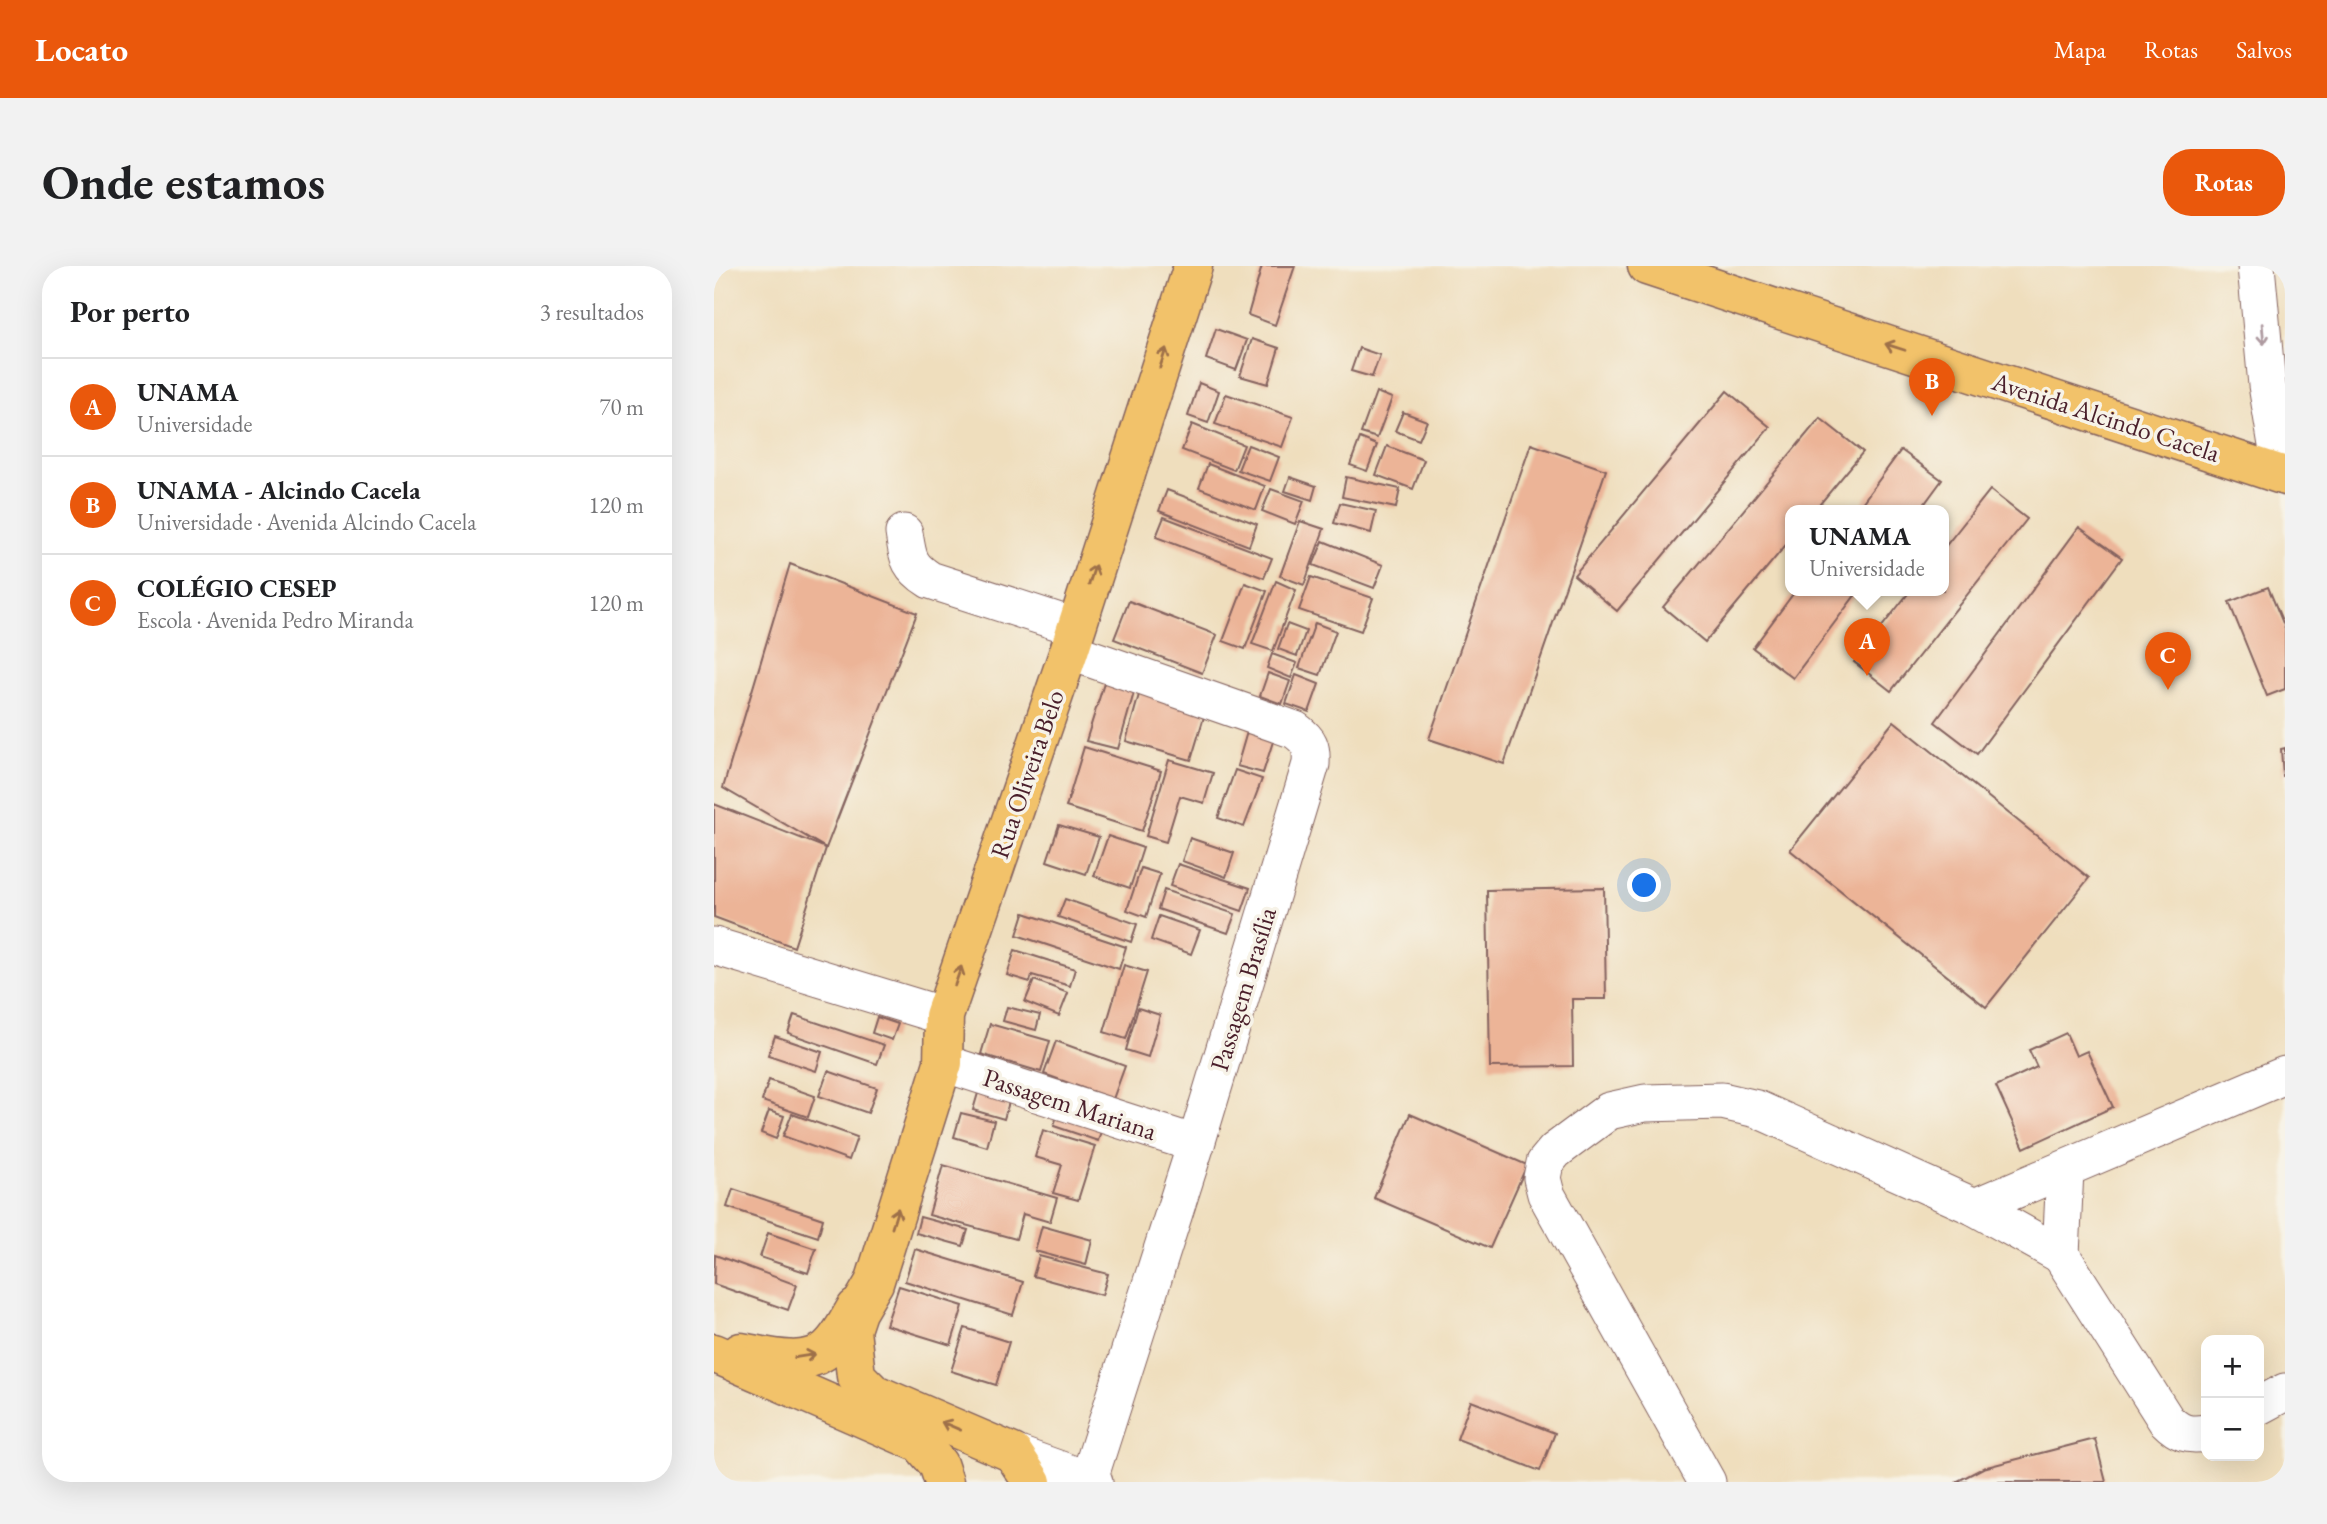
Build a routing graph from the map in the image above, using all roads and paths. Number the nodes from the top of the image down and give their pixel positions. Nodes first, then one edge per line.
1 (1193, 266) edge
2 (2256, 266) edge
3 (1669, 269) edge
4 (2284, 475) edge
5 (904, 533) dead end
6 (1072, 639) junction
7 (714, 946) edge
8 (944, 1016) junction
9 (943, 1063) junction
10 (2285, 1075) edge
11 (1196, 1144) junction
12 (2065, 1170) junction
13 (1975, 1207) junction
14 (2061, 1255) junction
15 (874, 1283) junction
16 (714, 1347) edge
17 (714, 1353) edge
18 (2285, 1392) edge
19 (2264, 1403) edge
20 (2201, 1434) edge
21 (1023, 1467) edge
22 (1090, 1481) edge
23 (944, 1482) edge
24 (1707, 1482) edge

6 -> 1 main road, Rua Oliveira Belo
2 -> 4 street
4 -> 3 main road, Avenida Alcindo Cacela
5 - 6 street
8 -> 6 main road, Rua Oliveira Belo
6 - 11 street, Passagem Brasília
7 - 8 street
8 - 9 main road, Rua Oliveira Belo
9 - 11 street, Passagem Mariana
15 -> 9 main road, Rua Oliveira Belo
10 - 12 street
11 - 22 street, Passagem Brasília
12 - 13 street
12 - 14 street
13 - 14 street
13 - 24 street
14 - 20 street
16 -> 15 main road, Rua Oliveira Belo
21 -> 15 main road, Rua Oliveira Belo
17 - 23 main road
18 - 19 street
21 - 22 street

